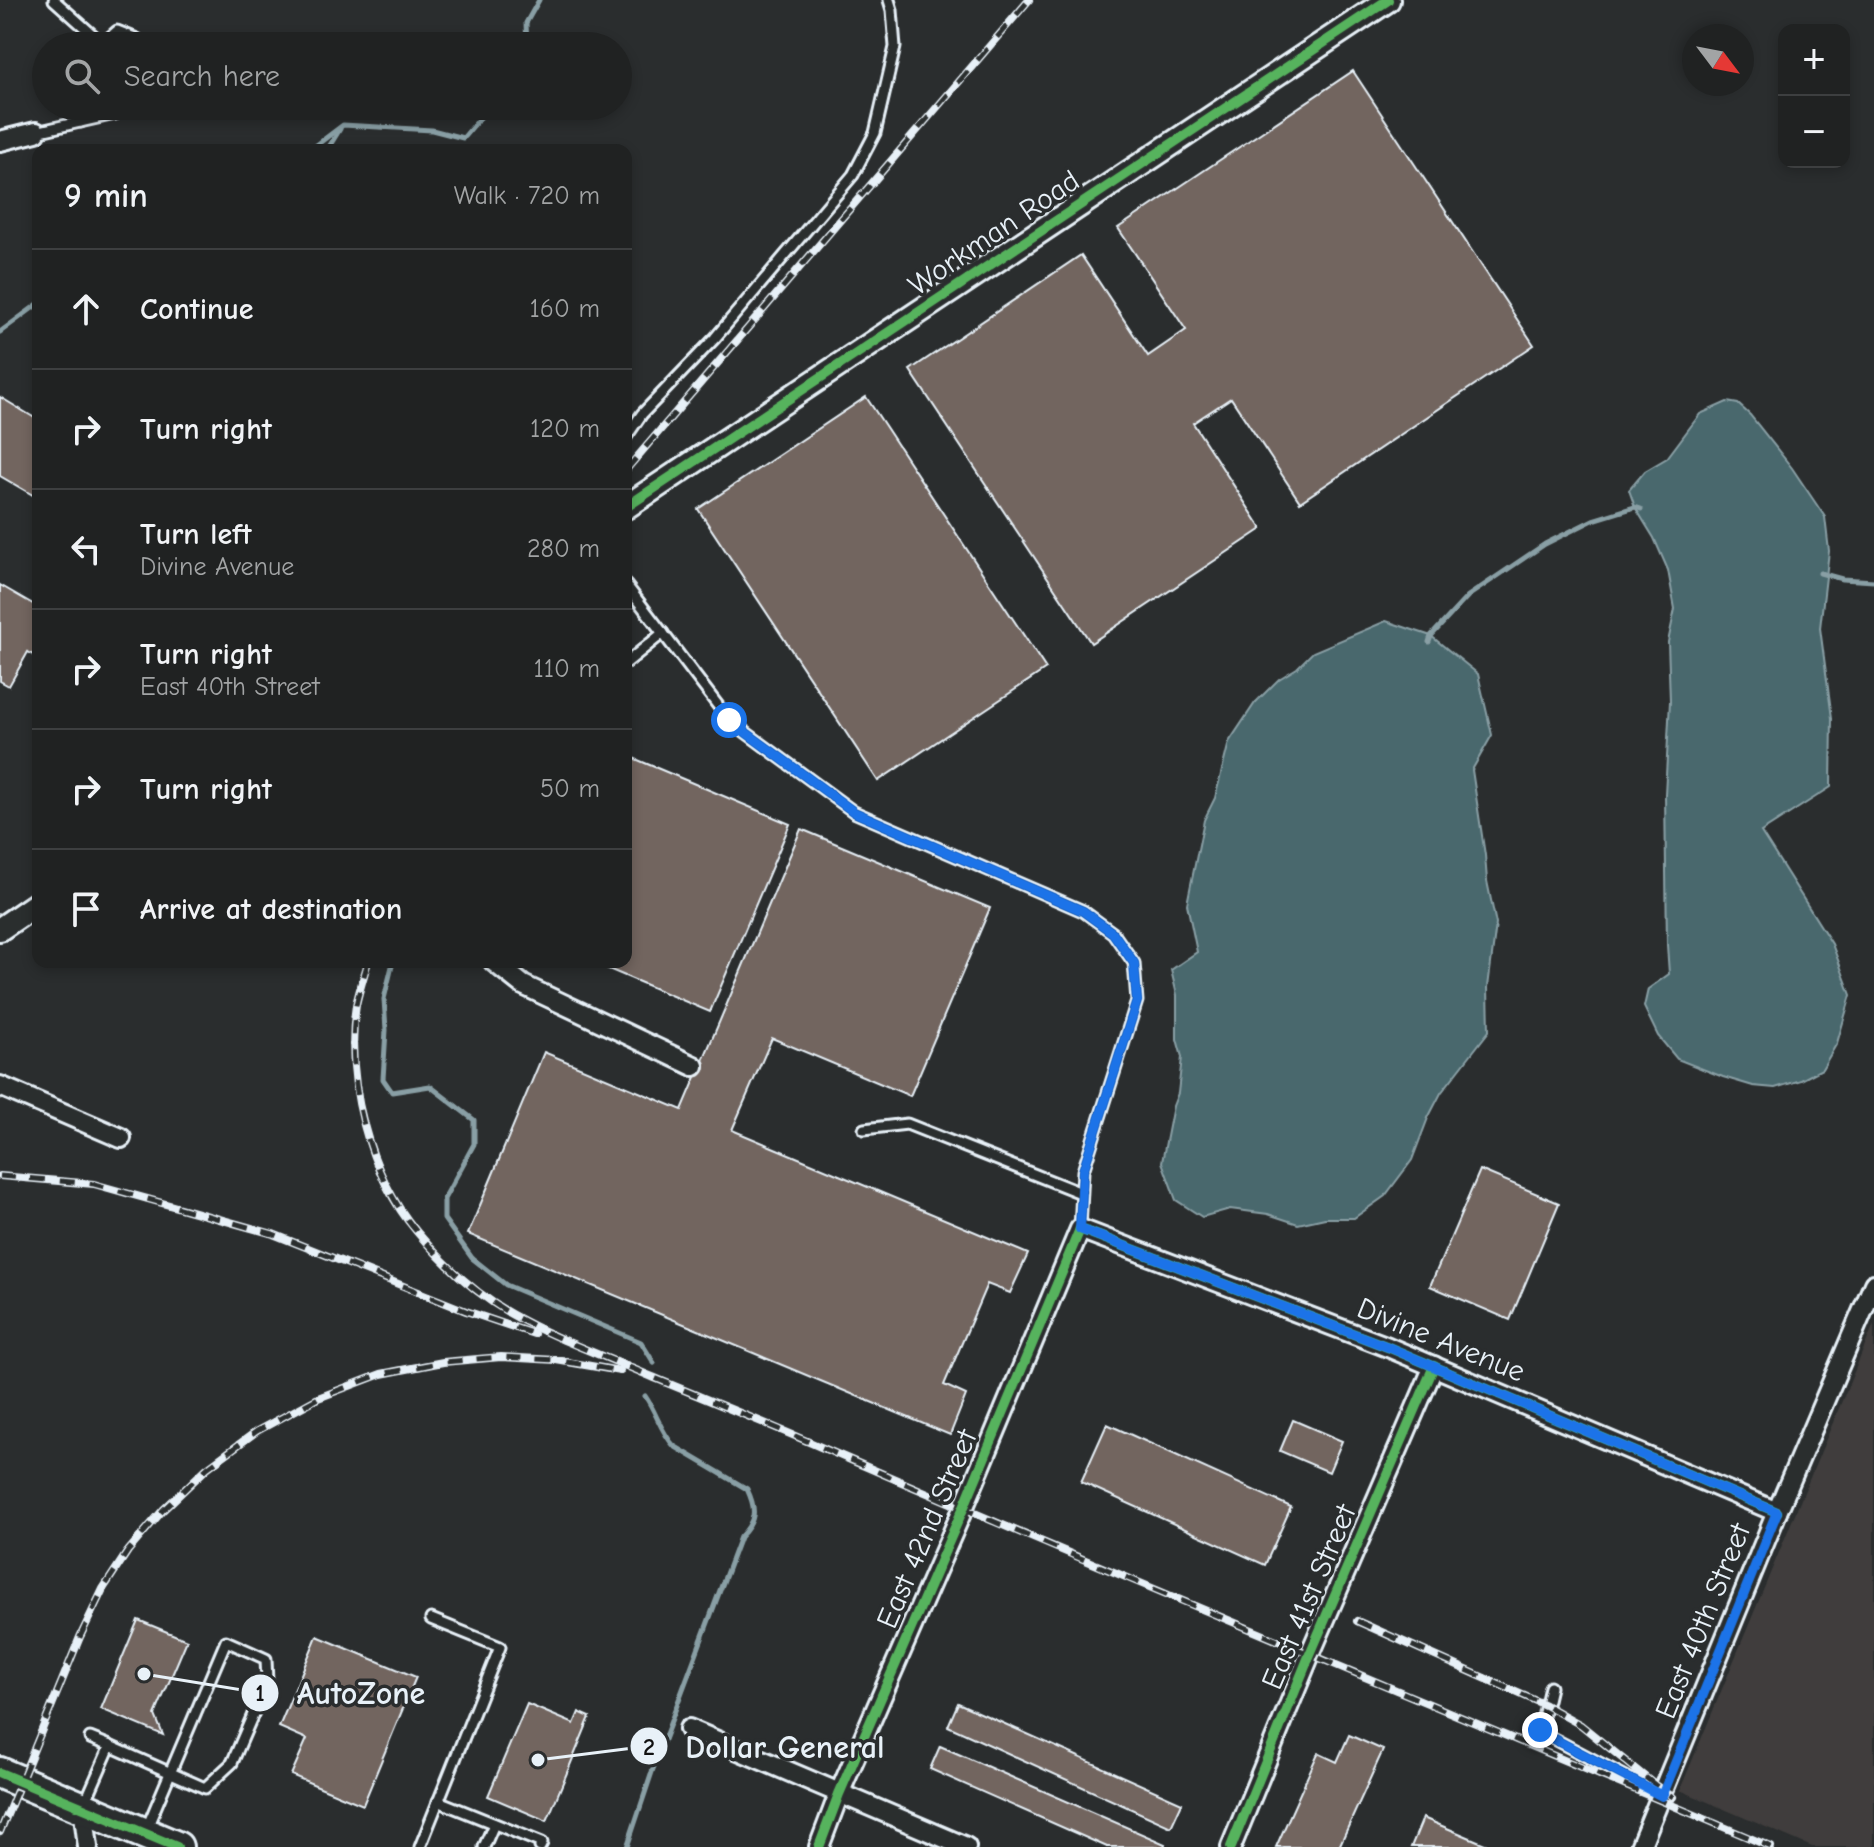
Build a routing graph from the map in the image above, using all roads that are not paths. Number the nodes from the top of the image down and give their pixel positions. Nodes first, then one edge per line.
1 (54, 0) edge
2 (889, 0) edge
3 (1388, 0) edge
4 (87, 32) edge
5 (90, 120) edge
6 (81, 122) joint
7 (36, 132) joint
8 (0, 141) edge
9 (632, 427) edge
10 (632, 503) edge
11 (632, 593) edge
12 (663, 633) junction
13 (632, 658) edge
14 (32, 907) edge
15 (0, 929) edge
16 (502, 968) edge
17 (694, 1066) dead end
18 (0, 1086) edge
19 (864, 1129) dead end
20 (121, 1138) dead end
21 (1081, 1193) junction
22 (1080, 1229) junction
23 (1874, 1284) edge
24 (1434, 1366) junction
25 (1777, 1512) junction
26 (431, 1619) dead end
27 (1550, 1687) dead end
28 (689, 1729) dead end
29 (90, 1738) dead end
30 (110, 1746) junction
31 (169, 1772) junction
32 (0, 1773) edge
33 (839, 1794) junction
34 (1662, 1796) junction
35 (438, 1801) junction
36 (83, 1807) junction
37 (494, 1824) junction
38 (145, 1833) junction
39 (88, 1847) edge
40 (177, 1847) edge
41 (420, 1847) edge
42 (484, 1847) edge
43 (540, 1847) edge
44 (819, 1847) edge
45 (966, 1847) edge
46 (1231, 1847) edge
47 (1640, 1847) edge

1 - 4 lane
2 - 9 lane
3 - 10 street, Workman Road
5 - 6 lane
6 - 7 lane
7 - 8 street
11 - 12 lane
12 - 13 lane
12 - 21 lane
14 - 15 street
16 - 17 street
18 - 20 street
19 - 21 lane
21 - 22 lane
22 - 24 street, Divine Avenue
22 - 33 street, East 42nd Street
23 - 25 street, East 40th Street
24 - 25 street, Divine Avenue
24 - 46 street, East 41st Street
25 - 34 street, East 40th Street
26 - 35 lane
27 - 34 lane
28 - 33 street
29 - 30 lane
30 - 31 lane
30 - 36 lane
31 - 31 lane
31 - 38 lane
32 - 36 highway
33 - 44 street, East 42nd Street
33 - 45 street
34 - 47 street, East 40th Street
35 - 37 lane
35 - 41 lane
36 - 38 highway
36 - 39 street
37 - 42 lane
37 - 43 lane
38 - 40 highway

